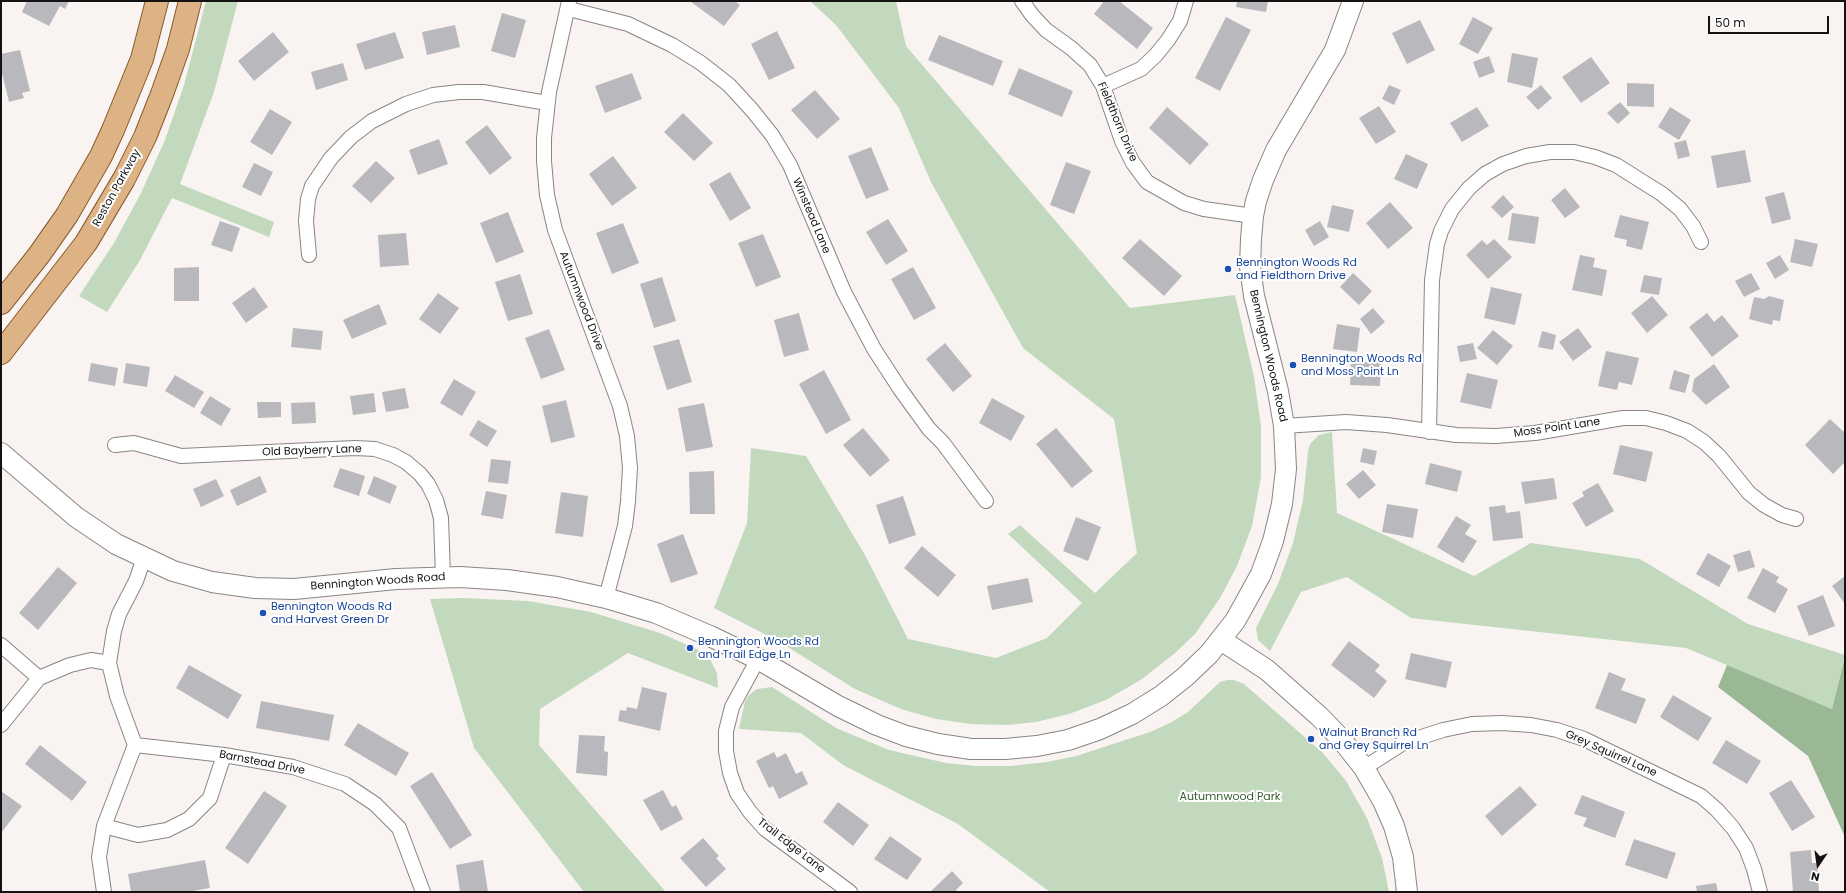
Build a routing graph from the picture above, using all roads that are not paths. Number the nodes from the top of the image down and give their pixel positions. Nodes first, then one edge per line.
1 (158, 1) edge
2 (190, 1) edge
3 (1022, 1) edge
4 (1186, 1) edge
5 (1353, 1) edge
6 (569, 5) edge
7 (1103, 86) junction
8 (547, 103) junction
9 (1254, 216) junction
10 (1701, 242) dead end
11 (309, 255) dead end
12 (1, 303) edge
13 (1, 353) edge
14 (1284, 426) junction
15 (1429, 432) junction
16 (115, 445) dead end
17 (1, 453) edge
18 (986, 501) dead end
19 (1796, 519) dead end
20 (144, 558) junction
21 (443, 577) junction
22 (606, 598) junction
23 (1221, 640) junction
24 (1, 645) edge
25 (758, 659) junction
26 (109, 663) junction
27 (39, 678) junction
28 (1, 725) edge
29 (135, 745) junction
30 (224, 755) junction
31 (1364, 768) junction
32 (104, 826) junction
33 (104, 892) edge
34 (423, 892) edge
35 (850, 892) edge
36 (1407, 892) edge
37 (1760, 892) edge

1 - 12 main road
2 - 13 main road, Reston Parkway
3 - 7 street, Fieldthorn Drive
4 - 7 street
5 - 9 street, Bennington Woods Road
6 - 8 street, Autumnwood Drive
6 - 18 street, Winstead Lane
7 - 9 street, Fieldthorn Drive
8 - 11 street
8 - 22 street, Autumnwood Drive
9 - 14 street, Bennington Woods Road
10 - 15 street
14 - 15 street, Moss Point Lane
14 - 23 street, Bennington Woods Road
15 - 19 street, Moss Point Lane
16 - 21 street, Old Bayberry Lane
17 - 20 street, Bennington Woods Road
20 - 21 street, Bennington Woods Road
20 - 26 street
21 - 22 street, Bennington Woods Road
22 - 25 street, Bennington Woods Road
23 - 25 street, Bennington Woods Road
23 - 31 street
24 - 27 street
25 - 35 street, Trail Edge Lane
26 - 27 street
26 - 29 street
27 - 28 street
29 - 30 street, Barnstead Drive
29 - 32 street
30 - 32 street
30 - 34 street, Barnstead Drive
31 - 36 street
31 - 37 street, Grey Squirrel Lane
32 - 33 street

